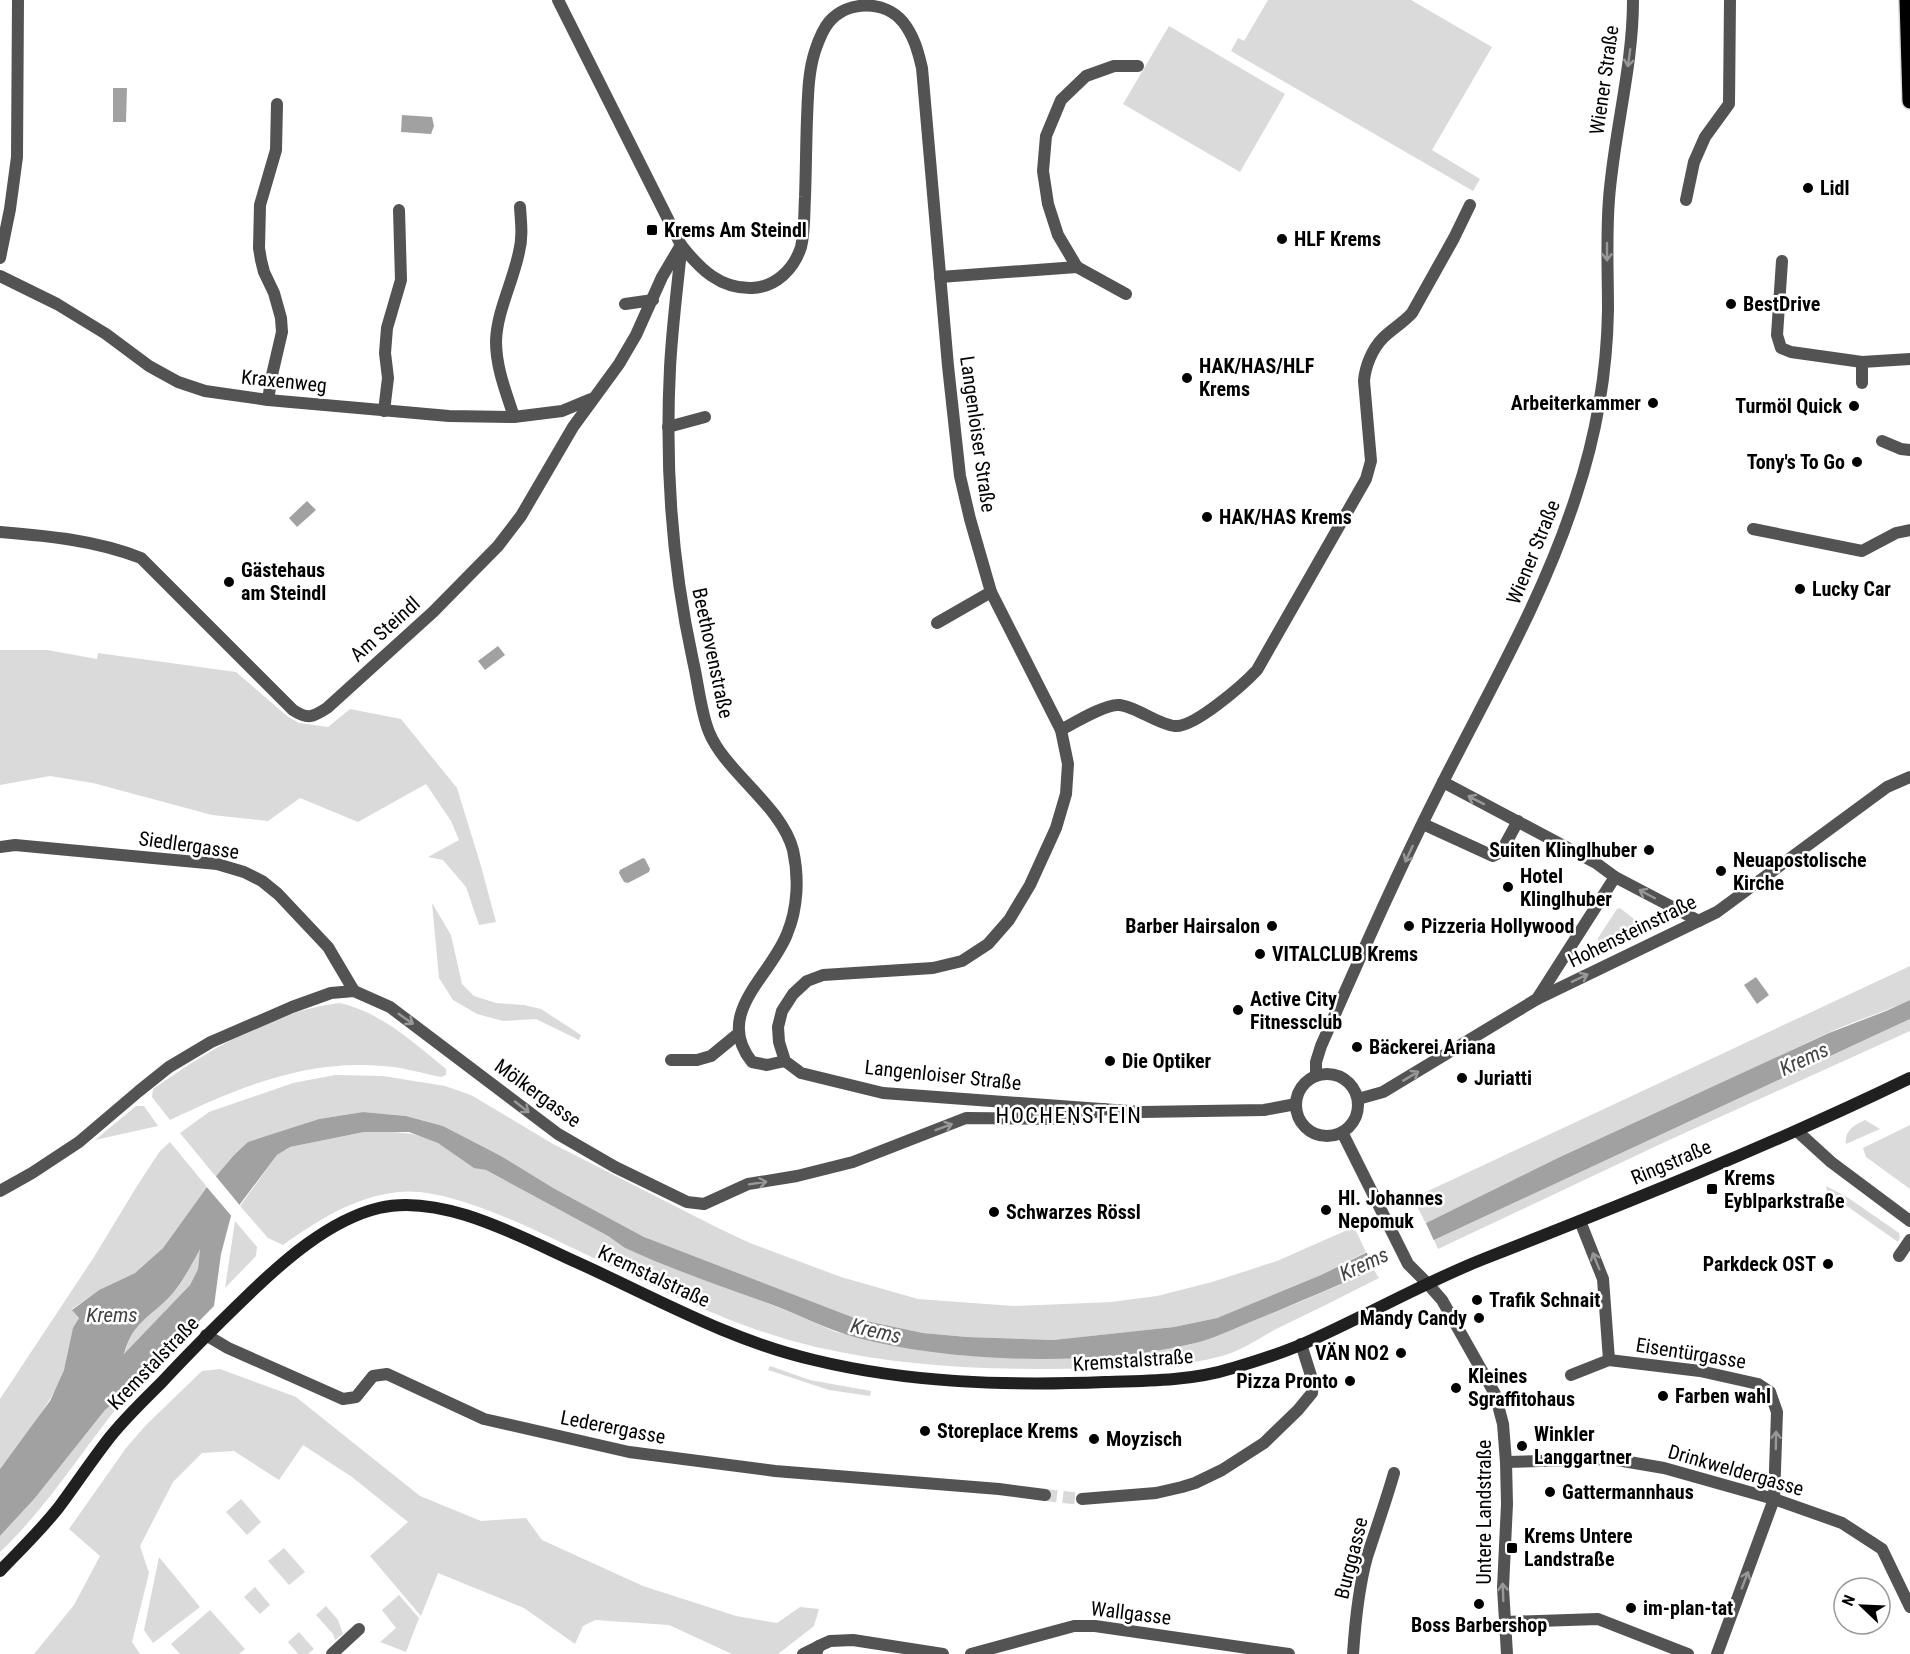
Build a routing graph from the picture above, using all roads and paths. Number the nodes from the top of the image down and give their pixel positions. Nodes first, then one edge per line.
1 (18, 0) edge
2 (558, 0) edge
3 (1633, 0) edge
4 (1730, 0) edge
5 (1906, 0) edge
6 (868, 1) edge
7 (1138, 66) dead end
8 (1910, 101) edge
9 (277, 104) dead end
10 (1686, 200) dead end
11 (1470, 205) dead end
12 (520, 207) dead end
13 (399, 210) dead end
14 (681, 245) junction
15 (0, 258) edge
16 (1782, 261) dead end
17 (1077, 267) junction
18 (0, 276) edge
19 (940, 277) junction
20 (1126, 294) dead end
21 (653, 300) junction
22 (625, 304) dead end
23 (1910, 359) edge
24 (1862, 362) junction
25 (1862, 382) dead end
26 (592, 398) junction
27 (268, 400) junction
28 (384, 411) junction
29 (514, 417) junction
30 (705, 417) dead end
31 (668, 427) junction
32 (1882, 441) dead end
33 (1910, 450) edge
34 (1753, 529) dead end
35 (1910, 530) edge
36 (0, 532) edge
37 (991, 592) junction
38 (937, 623) dead end
39 (1060, 730) junction
40 (1910, 777) edge
41 (1443, 782) junction
42 (1518, 821) junction
43 (1423, 824) junction
44 (0, 847) edge
45 (1615, 877) junction
46 (1699, 921) junction
47 (354, 991) junction
48 (1537, 999) junction
49 (739, 1033) junction
50 (672, 1060) dead end
51 (786, 1061) junction
52 (1316, 1076) junction
53 (1910, 1078) edge
54 (1358, 1099) junction
55 (1296, 1104) junction
56 (1105, 1109) junction
57 (1797, 1131) junction
58 (1342, 1132) junction
59 (0, 1191) edge
60 (1580, 1221) junction
61 (1910, 1221) edge
62 (1910, 1240) edge
63 (1899, 1256) dead end
64 (1427, 1284) junction
65 (206, 1335) junction
66 (1301, 1344) junction
67 (1609, 1360) junction
68 (1571, 1375) dead end
69 (1506, 1461) junction
70 (1394, 1473) dead end
71 (1046, 1495) tunnel mouth
72 (1082, 1499) tunnel mouth
73 (1774, 1499) junction
74 (0, 1570) edge
75 (1910, 1607) edge
76 (1505, 1622) junction
77 (359, 1629) dead end
78 (817, 1650) edge
79 (1508, 1653) edge
80 (332, 1654) edge
81 (803, 1654) edge
82 (943, 1654) edge
83 (971, 1654) edge
84 (1289, 1654) edge
85 (1353, 1654) edge
86 (1689, 1654) edge
87 (1717, 1654) edge

1 - 15 street
2 - 14 street, Langenloiser Straße
3 -> 41 street, Wiener Straße
4 - 10 street
5 - 8 main road
6 - 14 street, Langenloiser Straße
6 - 19 street, Langenloiser Straße
7 - 17 street
9 - 27 street
11 - 39 street
12 - 29 street
13 - 28 street
14 - 21 street, Am Steindl
14 - 31 street, Beethovenstraße
16 - 24 street
17 - 19 street
17 - 20 street
18 - 27 street, Kraxenweg
19 - 37 street, Langenloiser Straße
21 - 22 street
21 - 26 street, Am Steindl
23 - 24 street
24 - 25 street
26 - 29 street, Kraxenweg
26 - 36 street, Am Steindl
27 - 28 street, Kraxenweg
28 - 29 street, Kraxenweg
30 - 31 street
31 - 49 street, Beethovenstraße
32 - 33 street
34 - 35 street
37 - 38 street
37 - 39 street, Langenloiser Straße
39 - 51 street, Langenloiser Straße
40 - 46 street, Hohensteinstraße
42 -> 41 street
41 - 43 street, Wiener Straße
42 - 43 street
42 - 45 street
43 -> 52 street, Wiener Straße
44 - 47 street, Siedlergasse
46 -> 45 street
45 - 48 street
48 -> 46 street, Hohensteinstraße
47 -> 56 street, Mölkergasse
47 - 59 street
54 -> 48 street, Hohensteinstraße
49 - 50 street
49 - 51 street
51 - 56 street, Langenloiser Straße
52 - 54 street
52 - 55 street
53 - 57 main road, Ringstraße
54 - 58 street
55 - 56 street, Langenloiser Straße
55 - 58 street
57 - 60 main road, Ringstraße
57 - 61 street
58 - 64 street
60 - 64 main road, Ringstraße
67 -> 60 street
62 - 63 street
64 - 66 main road, Kremstalstraße
64 - 69 street, Untere Landstraße
65 - 66 main road, Kremstalstraße
65 - 71 street, Lederergasse
65 - 74 main road, Kremstalstraße
66 - 72 street
67 - 68 street, Eisentürgasse
73 -> 67 street, Eisentürgasse
69 - 73 street, Drinkweldergasse
76 -> 69 street, Untere Landstraße
70 - 85 street, Burggasse
73 - 75 street, Drinkweldergasse
87 -> 73 street
76 - 79 street, Untere Landstraße
76 - 86 street
77 - 80 street
78 - 81 street
78 - 82 street
83 - 84 street, Wallgasse

